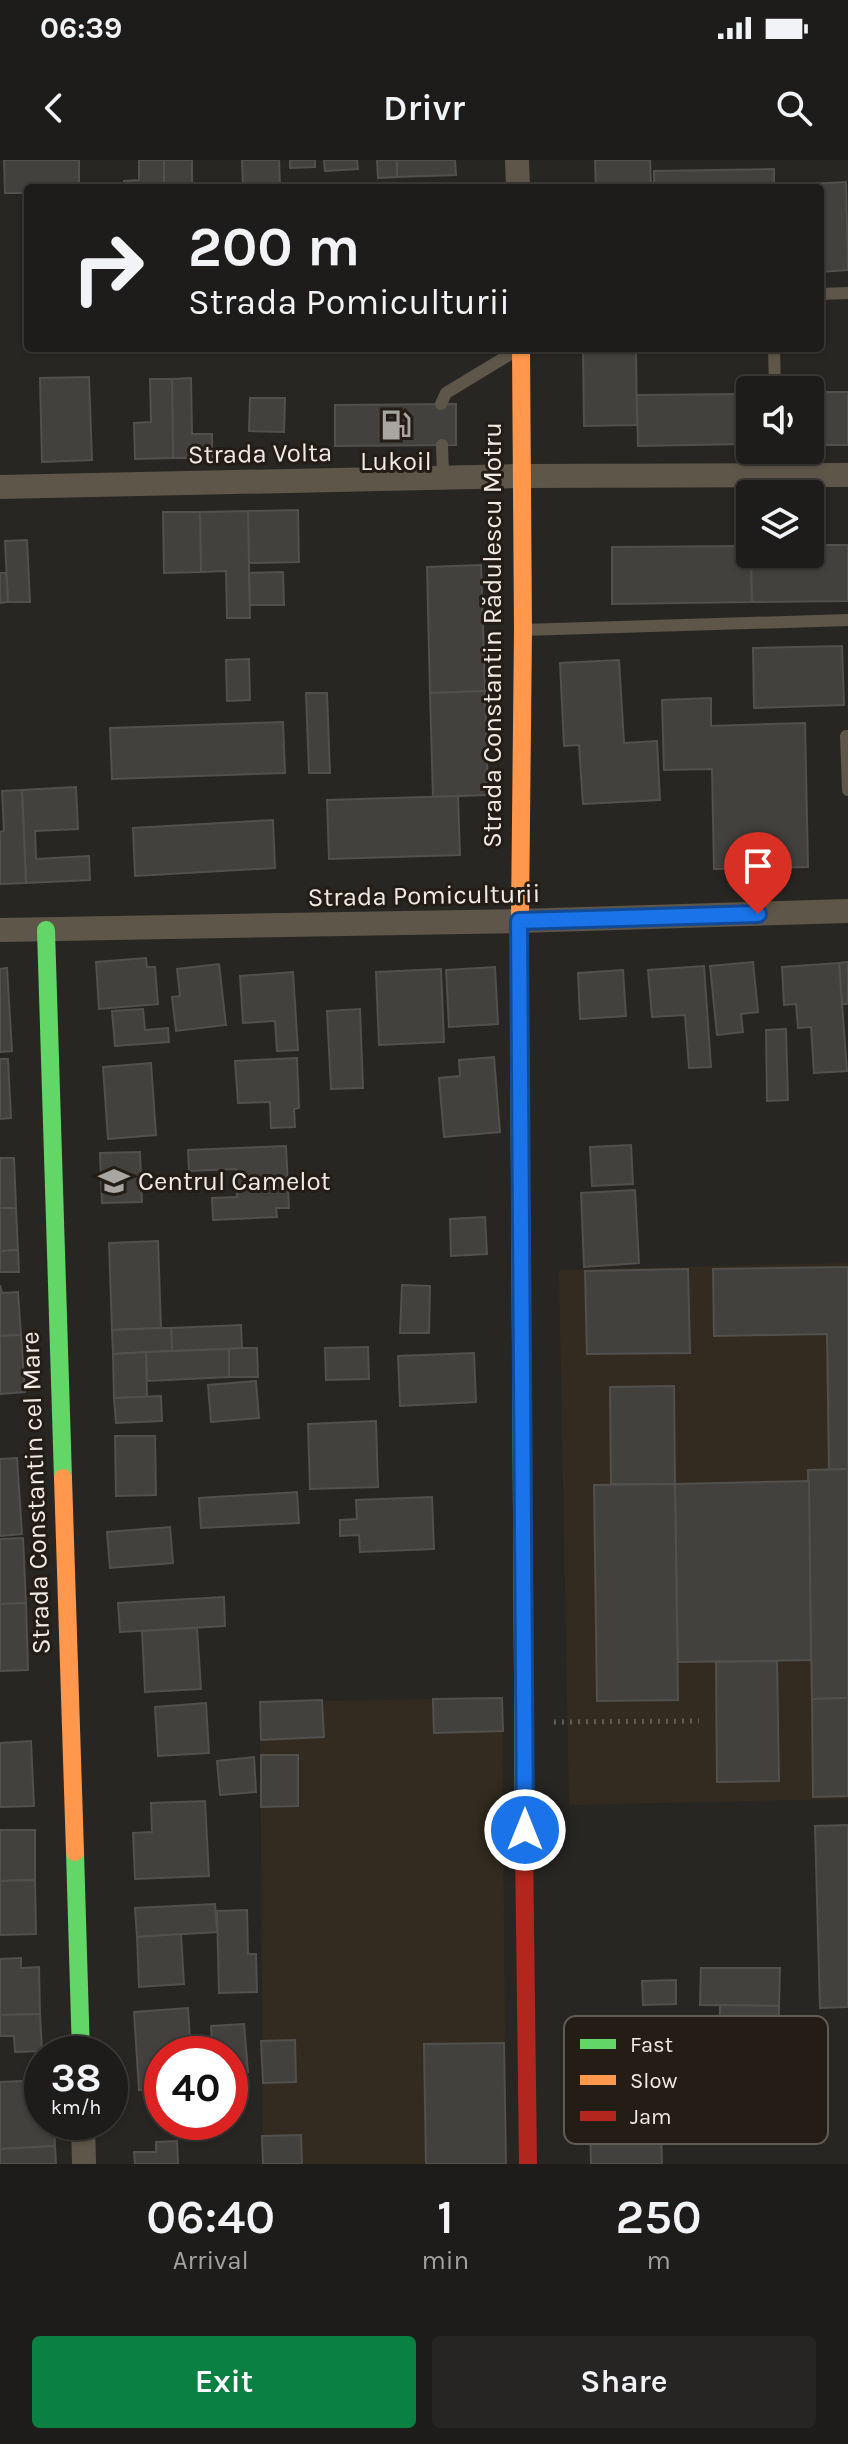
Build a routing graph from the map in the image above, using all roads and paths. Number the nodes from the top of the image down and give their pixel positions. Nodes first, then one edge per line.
1 (517, 160) edge
2 (518, 184) edge
3 (848, 293) edge
4 (824, 294) edge
5 (514, 352) edge
6 (521, 352) edge
7 (774, 352) edge
8 (775, 376) edge
9 (441, 404) dead end
10 (442, 445) dead end
11 (778, 464) edge
12 (778, 475) junction
13 (848, 475) edge
14 (521, 476) junction
15 (443, 477) junction
16 (0, 487) edge
17 (848, 620) edge
18 (523, 630) junction
19 (848, 736) edge
20 (848, 790) edge
21 (848, 911) edge
22 (519, 921) junction
23 (0, 930) edge
24 (46, 930) junction
25 (699, 1721) dead end
26 (525, 1722) junction
27 (80, 2036) edge
28 (83, 2140) edge
29 (84, 2164) edge
30 (528, 2164) edge

1 - 2 street
3 - 4 lane
5 - 9 lane
6 - 14 street, Strada Constantin Rădulescu Motru
7 - 8 lane
10 - 15 lane
11 - 12 lane
12 - 13 street, Strada Volta
12 - 14 street, Strada Volta
14 - 15 street, Strada Volta
14 - 18 street, Strada Constantin Rădulescu Motru
15 - 16 street, Strada Volta
17 - 18 lane
18 - 22 street, Strada Constantin Rădulescu Motru
19 - 20 lane
21 - 22 street, Strada Pomiculturii
22 - 24 street, Strada Pomiculturii
22 - 26 street, Strada Constantin Rădulescu Motru
23 - 24 street, Strada Pomiculturii
24 - 27 street, Strada Constantin cel Mare
25 - 26 path
26 - 30 street, Strada Constantin Rădulescu Motru
28 - 29 street

